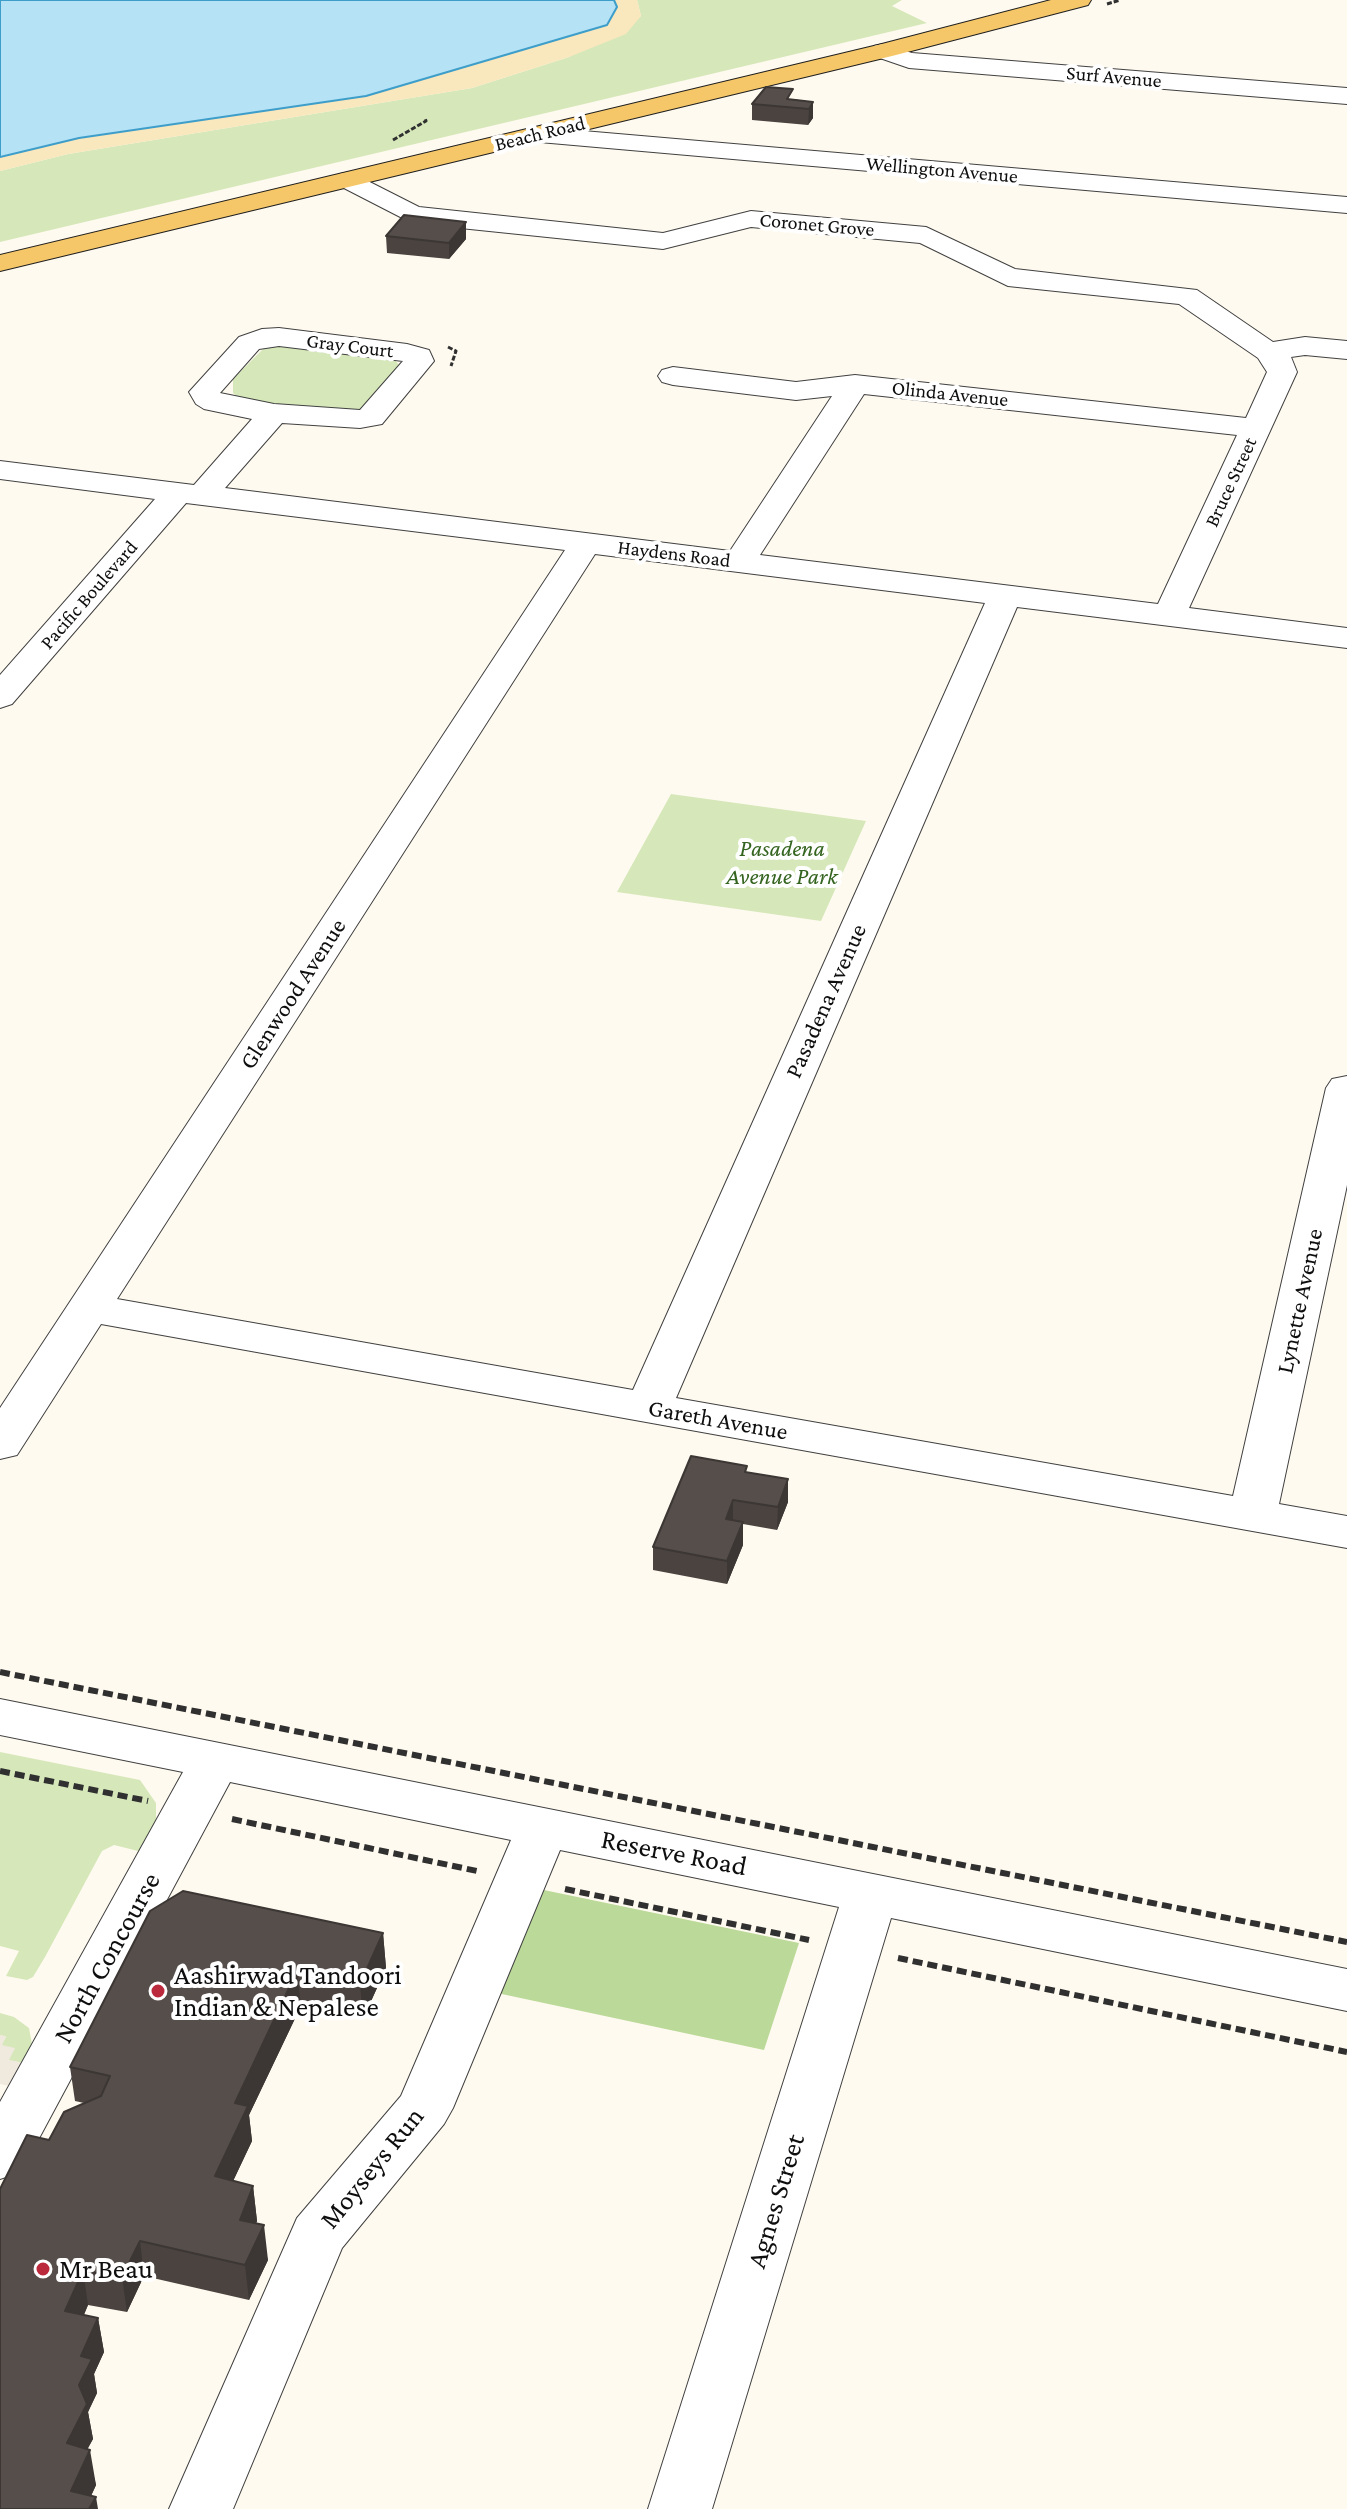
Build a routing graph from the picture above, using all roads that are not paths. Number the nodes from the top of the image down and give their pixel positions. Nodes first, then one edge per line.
1 (1079, 0) edge
2 (883, 51) junction
3 (1347, 96) edge
4 (537, 135) junction
5 (350, 180) junction
6 (1347, 205) edge
7 (0, 263) edge
8 (1347, 350) edge
9 (1268, 352) junction
10 (673, 376) dead end
11 (855, 384) junction
12 (274, 413) junction
13 (1256, 428) junction
14 (0, 470) edge
15 (190, 494) junction
16 (586, 543) junction
17 (739, 562) junction
18 (1005, 596) junction
19 (1169, 616) junction
20 (1347, 638) edge
21 (0, 697) edge
22 (1347, 1088) edge
23 (89, 1308) junction
24 (648, 1408) junction
25 (0, 1444) edge
26 (1253, 1515) junction
27 (1347, 1532) edge
28 (0, 1717) edge
29 (215, 1761) junction
30 (543, 1827) junction
31 (871, 1893) junction
32 (1347, 1990) edge
33 (0, 2156) edge
34 (201, 2509) edge
35 (680, 2509) edge

1 - 2 main road, Beach Road
2 - 3 street, Surf Avenue
2 - 4 main road, Beach Road
4 - 5 main road, Beach Road
4 - 6 street, Wellington Avenue
5 - 7 main road, Beach Road
5 - 9 street, Coronet Grove
8 - 9 street
9 - 13 street, Bruce Street
10 - 11 street, Olinda Avenue
11 - 13 street, Olinda Avenue
11 - 17 street
12 - 12 street, Gray Court
12 - 15 street
13 - 19 street, Bruce Street
14 - 15 street, Haydens Road
15 - 16 street, Haydens Road
15 - 21 street, Pacific Boulevard
16 - 17 street, Haydens Road
16 - 23 street, Glenwood Avenue
17 - 18 street, Haydens Road
18 - 19 street, Haydens Road
18 - 24 street, Pasadena Avenue
19 - 20 street, Haydens Road
22 - 26 street, Lynette Avenue
23 - 24 street, Gareth Avenue
23 - 25 street, Glenwood Avenue
24 - 26 street, Gareth Avenue
26 - 27 street, Gareth Avenue
28 - 29 street, Reserve Road
29 - 30 street, Reserve Road
29 - 33 street, North Concourse
30 - 31 street, Reserve Road
30 - 34 street, Moyseys Run
31 - 32 street, Reserve Road
31 - 35 street, Agnes Street

